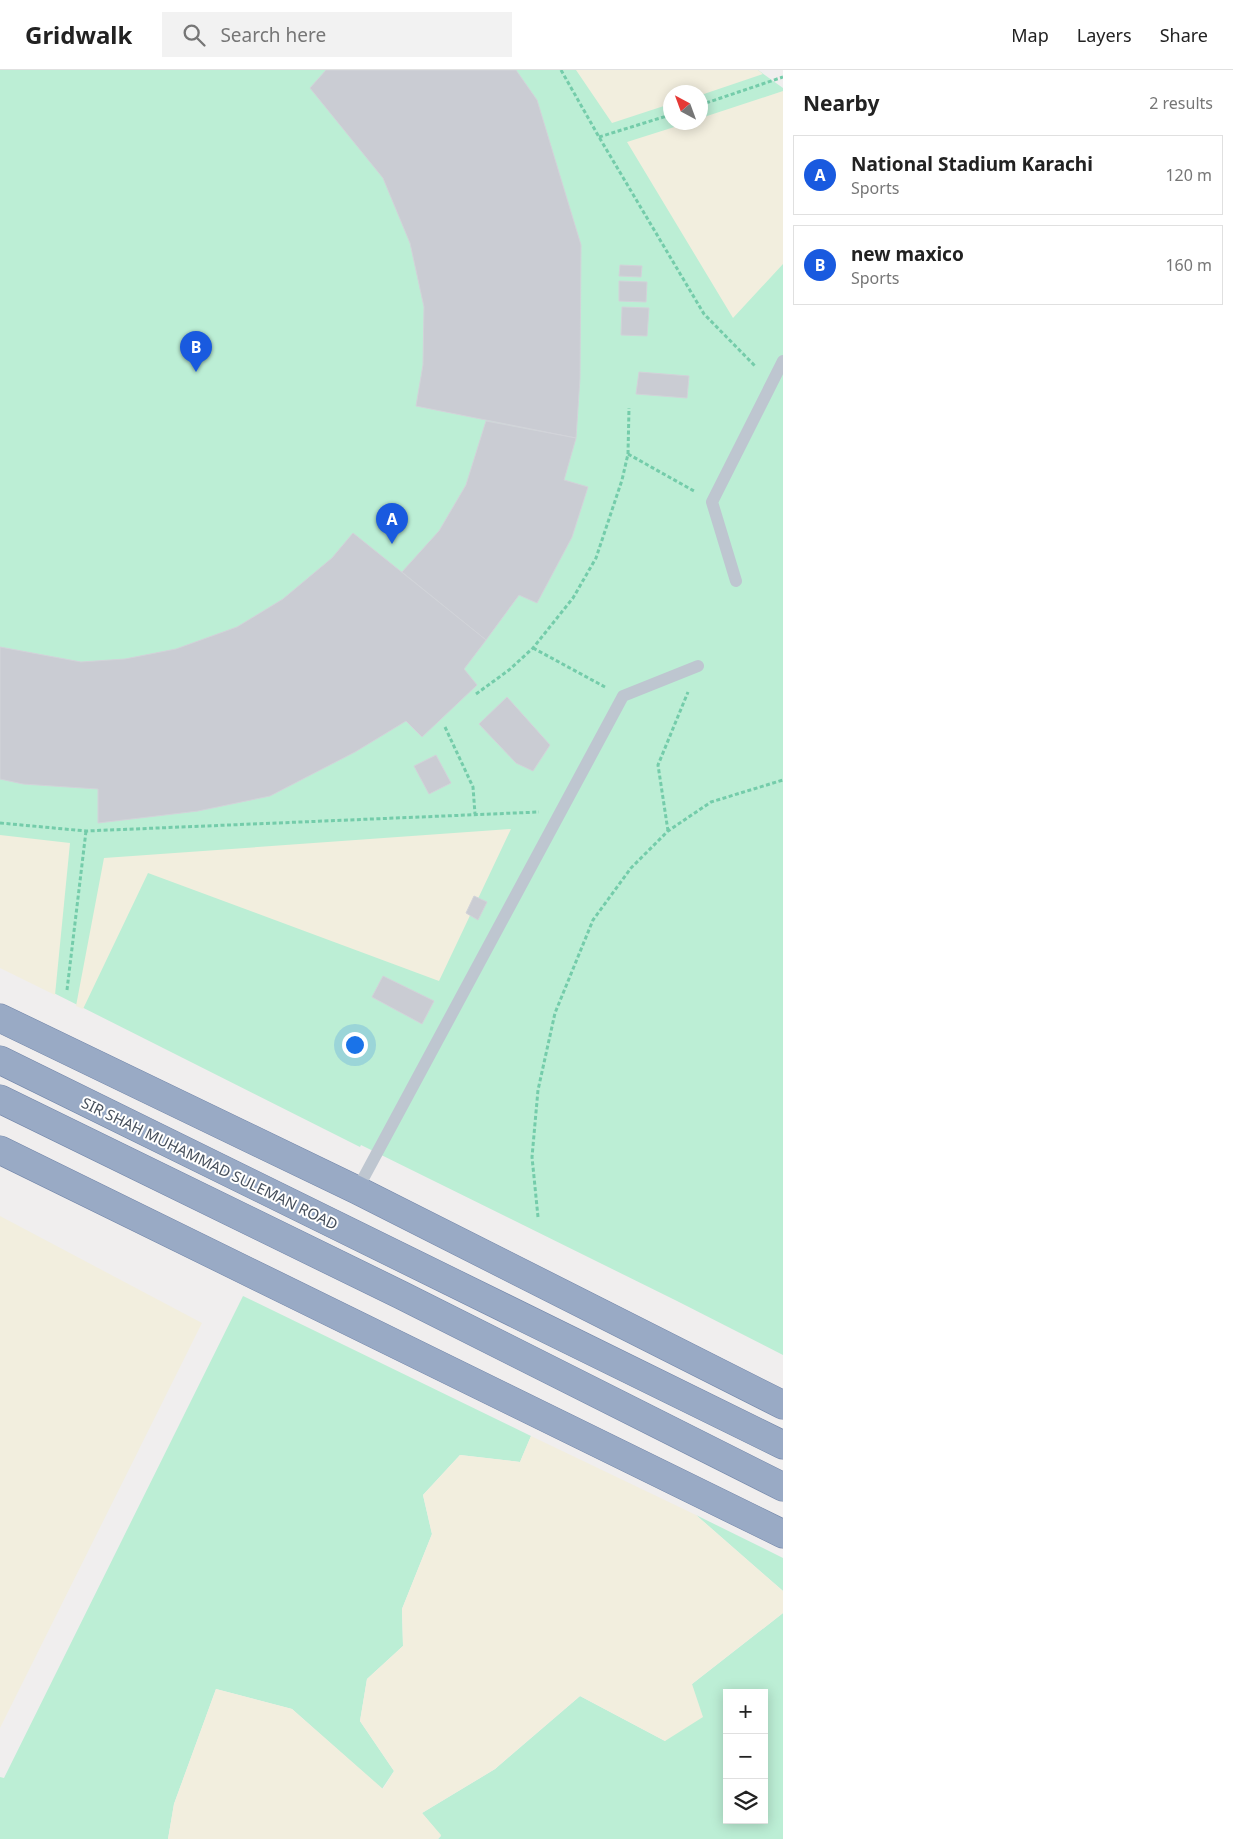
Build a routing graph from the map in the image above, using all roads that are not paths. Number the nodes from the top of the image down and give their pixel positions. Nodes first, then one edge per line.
1 (783, 361) edge
2 (736, 581) dead end
3 (698, 666) road end
4 (0, 1018) edge
5 (0, 1060) edge
6 (0, 1099) edge
7 (0, 1150) edge
8 (357, 1190) junction
9 (783, 1405) edge
10 (783, 1445) edge
11 (783, 1487) edge
12 (783, 1534) edge

1 - 2 lane
3 - 8 lane
4 - 8 highway
5 - 10 highway, SIR SHAH MUHAMMAD SULEMAN ROAD
6 - 11 highway
7 - 12 highway
8 - 9 highway

